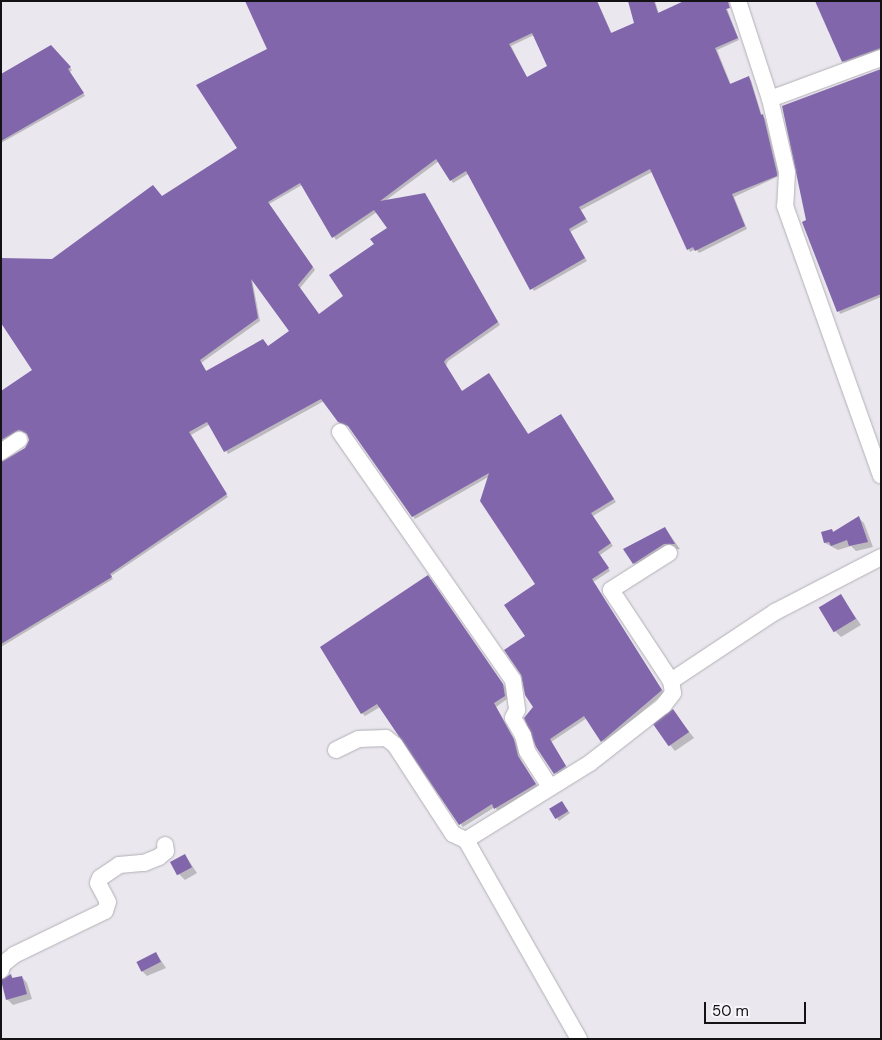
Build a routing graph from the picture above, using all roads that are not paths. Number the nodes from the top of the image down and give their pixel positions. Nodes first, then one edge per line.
1 (738, 1) edge
2 (881, 58) edge
3 (770, 99) junction
4 (340, 432) dead end
5 (19, 440) dead end
6 (1, 452) edge
7 (881, 474) edge
8 (669, 553) dead end
9 (881, 558) edge
10 (671, 681) junction
11 (336, 750) dead end
12 (550, 787) junction
13 (466, 840) junction
14 (165, 845) dead end
15 (1, 970) edge
16 (579, 1039) edge

1 - 3 street
2 - 3 street
3 - 7 street
4 - 12 street
5 - 6 street
8 - 10 street
9 - 10 street
10 - 12 street
11 - 13 street
12 - 13 street
13 - 16 street
14 - 15 street

